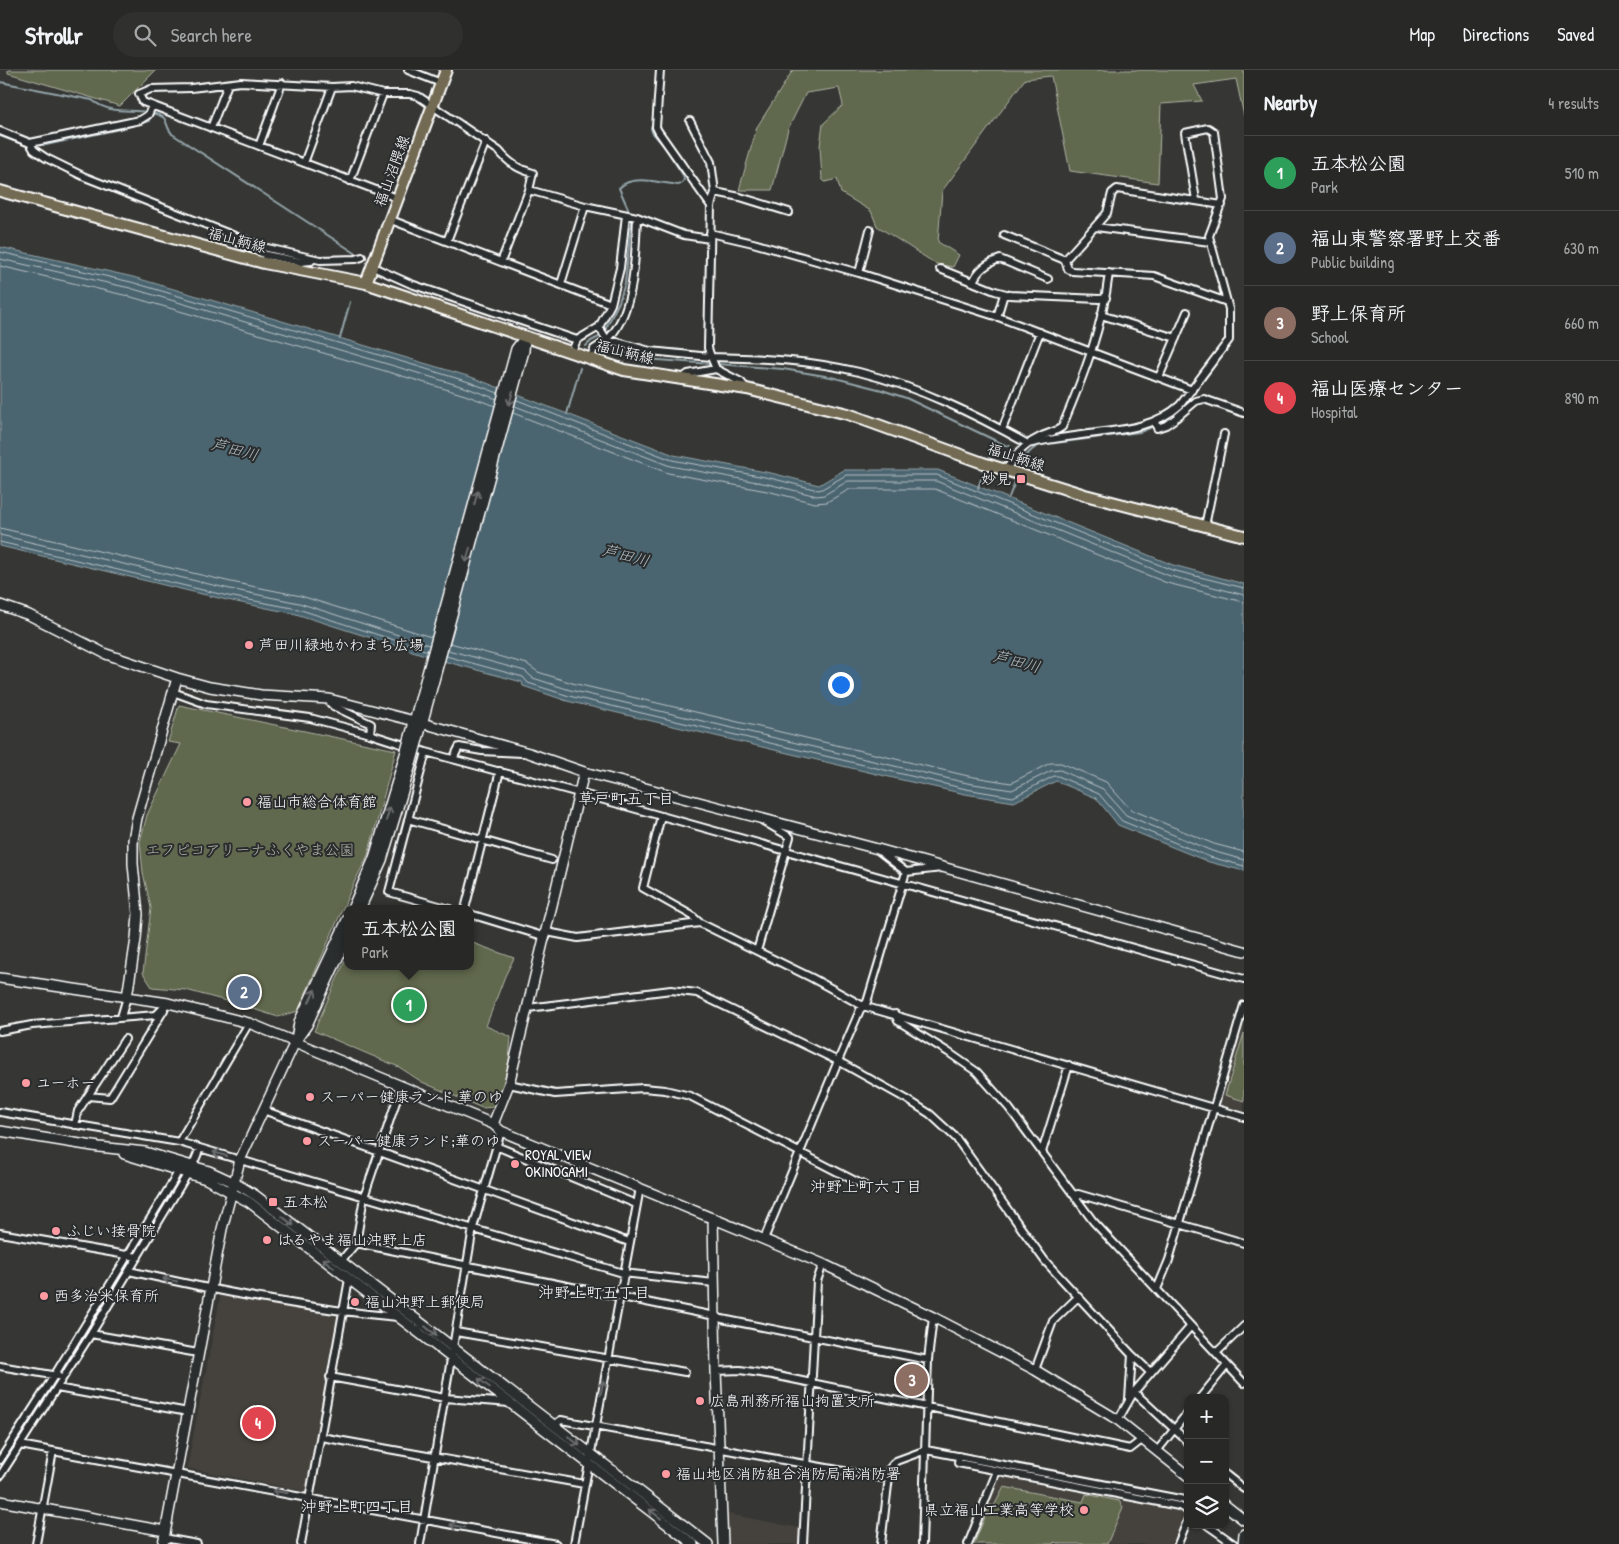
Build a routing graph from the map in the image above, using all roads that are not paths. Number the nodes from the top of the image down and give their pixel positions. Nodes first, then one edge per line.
1 (408, 70) edge
2 (446, 70) edge
3 (660, 70) edge
4 (282, 83) junction
5 (441, 83) junction
6 (228, 84) junction
7 (332, 87) junction
8 (383, 94) junction
9 (433, 105) junction
10 (150, 111) junction
11 (690, 121) dead end
12 (211, 128) junction
13 (0, 131) edge
14 (486, 141) junction
15 (32, 145) junction
16 (259, 146) junction
17 (304, 163) junction
18 (350, 181) junction
19 (529, 190) junction
20 (0, 191) edge
21 (715, 192) junction
22 (397, 198) junction
23 (1196, 200) junction
24 (1222, 205) junction
25 (585, 206) junction
26 (711, 206) junction
27 (789, 212) dead end
28 (631, 216) junction
29 (390, 220) junction
30 (1096, 227) junction
31 (216, 229) junction
32 (870, 230) dead end
33 (1004, 235) dead end
34 (710, 236) junction
35 (447, 241) junction
36 (1210, 242) junction
37 (359, 258) dead end
38 (265, 259) junction
39 (320, 260) junction
40 (1065, 260) junction
41 (501, 262) junction
42 (373, 267) junction
43 (940, 269) dead end
44 (859, 273) junction
45 (1109, 273) junction
46 (1048, 279) dead end
47 (973, 282) junction
48 (366, 283) junction
49 (560, 284) junction
50 (1004, 294) junction
51 (1106, 298) junction
52 (1227, 302) junction
53 (611, 304) junction
54 (1187, 312) dead end
55 (1101, 315) junction
56 (997, 317) junction
57 (600, 328) junction
58 (1040, 332) junction
59 (526, 336) junction
60 (1176, 338) junction
61 (576, 340) junction
62 (606, 340) junction
63 (1090, 352) junction
64 (571, 353) junction
65 (590, 360) junction
66 (713, 363) junction
67 (1159, 377) junction
68 (681, 380) junction
69 (747, 390) junction
70 (1192, 390) junction
71 (1244, 413) edge
72 (1155, 422) junction
73 (1002, 430) junction
74 (1224, 434) dead end
75 (1028, 444) junction
76 (1014, 473) junction
77 (1205, 526) junction
78 (1244, 536) edge
79 (0, 605) edge
80 (177, 678) junction
81 (173, 692) junction
82 (329, 699) junction
83 (419, 721) junction
84 (370, 734) junction
85 (426, 752) junction
86 (529, 754) junction
87 (408, 759) junction
88 (452, 759) junction
89 (500, 771) junction
90 (584, 772) junction
91 (579, 793) junction
92 (661, 816) junction
93 (753, 816) junction
94 (408, 819) junction
95 (483, 840) junction
96 (874, 848) junction
97 (786, 851) junction
98 (552, 860) dead end
99 (942, 868) junction
100 (906, 872) junction
101 (902, 883) junction
102 (354, 905) edge
103 (362, 905) edge
104 (436, 905) edge
105 (466, 905) edge
106 (474, 915) edge
107 (700, 924) junction
108 (344, 926) edge
109 (546, 934) junction
110 (344, 945) edge
111 (757, 951) junction
112 (1244, 951) edge
113 (0, 978) edge
114 (1244, 979) edge
115 (126, 997) junction
116 (168, 1003) junction
117 (1244, 1005) edge
118 (863, 1006) junction
119 (528, 1008) junction
120 (895, 1014) junction
121 (121, 1017) junction
122 (249, 1023) junction
123 (0, 1031) edge
124 (125, 1039) dead end
125 (296, 1042) junction
126 (838, 1061) junction
127 (1069, 1065) junction
128 (509, 1084) junction
129 (402, 1087) junction
130 (88, 1096) junction
131 (1214, 1108) junction
132 (263, 1110) junction
133 (0, 1112) edge
134 (1244, 1117) edge
135 (75, 1124) junction
136 (493, 1124) junction
137 (0, 1131) edge
138 (501, 1131) junction
139 (179, 1142) junction
140 (496, 1146) junction
141 (99, 1147) junction
142 (200, 1148) junction
143 (379, 1151) junction
144 (800, 1152) junction
145 (1042, 1152) junction
146 (240, 1160) junction
147 (191, 1169) junction
148 (179, 1170) junction
149 (235, 1183) junction
150 (865, 1186) dead end
151 (640, 1188) junction
152 (484, 1190) junction
153 (232, 1192) junction
154 (1074, 1196) junction
155 (364, 1197) junction
156 (636, 1204) junction
157 (713, 1218) junction
158 (1179, 1224) junction
159 (473, 1228) junction
160 (0, 1233) edge
161 (764, 1239) junction
162 (628, 1242) junction
163 (356, 1243) junction
164 (1244, 1243) edge
165 (133, 1257) junction
166 (341, 1262) junction
167 (823, 1264) junction
168 (467, 1265) junction
169 (129, 1271) junction
170 (623, 1273) junction
171 (349, 1279) junction
172 (714, 1283) junction
173 (210, 1289) junction
174 (1157, 1289) junction
175 (618, 1297) junction
176 (1078, 1297) junction
177 (343, 1312) junction
178 (399, 1317) junction
179 (715, 1317) junction
180 (933, 1317) junction
181 (1191, 1326) junction
182 (1244, 1326) edge
183 (456, 1332) junction
184 (91, 1334) junction
185 (814, 1337) junction
186 (452, 1348) junction
187 (198, 1353) junction
188 (1216, 1353) junction
189 (1132, 1355) junction
190 (608, 1358) junction
191 (452, 1359) junction
192 (928, 1360) junction
193 (1227, 1365) junction
194 (0, 1366) edge
195 (1035, 1370) junction
196 (716, 1371) junction
197 (685, 1372) dead end
198 (1150, 1372) junction
199 (59, 1376) junction
200 (330, 1377) junction
201 (1244, 1382) edge
202 (812, 1383) junction
203 (57, 1388) junction
204 (1134, 1392) junction
205 (1203, 1394) edge
206 (445, 1398) junction
207 (1129, 1400) junction
208 (511, 1403) junction
209 (927, 1406) junction
210 (188, 1412) junction
211 (1184, 1417) edge
212 (1118, 1420) junction
213 (554, 1425) junction
214 (595, 1425) junction
215 (1174, 1429) junction
216 (321, 1437) junction
217 (1143, 1439) junction
218 (1185, 1439) edge
219 (20, 1445) junction
220 (719, 1448) junction
221 (926, 1450) junction
222 (53, 1451) junction
223 (1157, 1451) junction
224 (590, 1453) junction
225 (959, 1456) junction
226 (434, 1457) junction
227 (0, 1460) edge
228 (589, 1463) junction
229 (808, 1465) junction
230 (997, 1470) junction
231 (176, 1473) junction
232 (1184, 1473) edge
233 (0, 1476) edge
234 (1229, 1477) edge
235 (888, 1479) junction
236 (584, 1484) junction
237 (1244, 1489) edge
238 (309, 1497) junction
239 (0, 1501) edge
240 (1184, 1504) edge
241 (1184, 1504) edge
242 (42, 1508) junction
243 (1229, 1508) edge
244 (424, 1520) junction
245 (1244, 1520) edge
246 (1184, 1529) edge
247 (1213, 1529) edge
248 (1244, 1534) edge
249 (164, 1538) edge
250 (36, 1544) edge
251 (197, 1544) edge
252 (300, 1544) edge
253 (420, 1544) edge
254 (556, 1544) edge
255 (574, 1544) edge
256 (693, 1544) edge
257 (708, 1544) edge
258 (723, 1544) edge
259 (803, 1544) edge
260 (882, 1544) edge
261 (922, 1544) edge
262 (968, 1544) edge
263 (1178, 1544) edge
264 (1234, 1544) edge
265 (1243, 1544) edge

1 - 5 street
2 - 5 main road, 福山沼隈線
3 - 26 street
4 - 6 street
4 - 7 street
4 - 16 street
5 - 9 main road, 福山沼隈線
6 - 10 street
6 - 12 street
7 - 8 street
7 - 17 street
8 - 9 street
8 - 18 street
9 - 14 street
9 - 22 main road, 福山沼隈線
10 - 12 street
10 - 15 street
11 - 21 street
12 - 16 street
13 - 15 street
14 - 19 street
14 - 35 street
15 - 31 street
16 - 17 street
17 - 18 street
18 - 22 street
19 - 25 street
19 - 41 street
20 - 38 main road, 福山鞆線
21 - 26 street
21 - 27 street
22 - 29 main road, 福山沼隈線
23 - 24 street
23 - 24 street
23 - 30 street
24 - 36 street
25 - 28 street
25 - 49 street
26 - 34 street
28 - 34 street
28 - 53 street
28 - 62 street
29 - 35 street
29 - 42 main road, 福山沼隈線
30 - 36 street
30 - 40 street
31 - 38 street
31 - 39 street
32 - 44 street
33 - 40 street
34 - 44 street
34 - 66 street
35 - 41 street
36 - 52 street
37 - 39 street
38 - 39 street
38 - 48 main road, 福山鞆線
40 - 45 street
41 - 49 street
42 - 48 main road, 福山沼隈線
42 - 61 street
43 - 47 street
44 - 56 street
45 - 51 street
45 - 52 street
46 - 47 street
47 - 50 street
48 - 59 main road, 福山鞆線
49 - 53 street
50 - 51 street
50 - 56 street
51 - 55 street
52 - 70 street
53 - 57 street
54 - 60 street
55 - 60 street
55 - 63 street
56 - 58 street
57 - 61 street
57 - 62 street
58 - 63 street
58 - 73 street
59 - 64 main road, 福山鞆線
59 - 83 street
60 - 67 street
61 - 64 street
62 - 65 street
62 - 66 street
63 - 67 street
63 - 75 street
64 - 65 main road, 福山鞆線
65 - 68 main road, 福山鞆線
66 - 68 street
66 - 69 street
66 - 73 street
67 - 70 street
68 - 69 main road, 福山鞆線
69 - 76 main road, 福山鞆線
70 - 72 street
71 - 72 street
72 - 75 street
73 - 75 street
74 - 77 street
75 - 76 street
76 - 77 main road, 福山鞆線
77 - 78 main road, 福山鞆線
79 - 80 street
80 - 81 street
80 - 82 street
81 - 84 street
81 - 115 street
82 - 83 street
82 - 84 street
83 - 86 street
83 - 87 street, bridge
84 - 85 street
85 - 88 street
85 - 94 street
86 - 88 street
86 - 90 street
102 -> 87 street
87 - 103 street
88 - 89 street
89 - 91 street
89 - 95 street
90 - 91 street
90 - 93 street
91 - 92 street
91 - 109 street
92 - 97 street
92 - 107 street
93 - 96 street
93 - 97 street
94 - 95 street
94 - 104 street
95 - 98 street
95 - 105 street
96 - 99 street
96 - 100 street
97 - 101 street
97 - 111 street
99 - 100 street
99 - 112 street
100 - 101 street
101 - 114 street
101 - 118 street
106 - 109 street
107 - 109 street
107 - 111 street
125 -> 108 street
109 - 119 street
110 - 125 street
111 - 118 street
113 - 115 street
115 - 116 street
115 - 121 street
116 - 121 street
116 - 122 street
116 - 130 street
117 - 131 street
118 - 120 street
118 - 126 street
119 - 126 street
119 - 128 street
120 - 127 street
120 - 145 street
121 - 123 street
122 - 125 street
122 - 139 street
124 - 130 street
125 - 129 street
125 - 132 street
126 - 144 street
126 - 176 street
127 - 131 street
127 - 145 street
128 - 136 street
128 - 144 street
129 - 136 street
129 - 143 street
130 - 135 street
131 - 134 street
131 - 158 street
132 - 143 street
132 - 146 street
133 - 135 street
135 - 139 street
136 - 138 street
137 - 141 street
138 - 140 street
138 - 151 street
139 - 142 street
140 - 152 street
140 - 156 street
141 - 147 street
141 - 148 street
146 -> 142 street
142 - 147 street
143 - 152 street
143 - 155 street
144 - 150 street
144 - 161 street
145 - 154 street
146 - 149 street
146 - 155 street
147 - 148 street
147 - 149 street
147 - 153 street
147 - 165 street
148 - 165 street
149 - 153 street
149 -> 166 street
151 - 156 street
151 - 157 street
152 - 159 street
152 - 162 street
171 -> 153 street
153 - 173 street
154 - 158 street
154 - 174 street
155 - 159 street
155 - 163 street
156 - 162 street
157 - 161 street
157 - 172 street
158 - 164 street
158 - 174 street
159 - 168 street
159 - 170 street
160 - 165 street
161 - 167 street
162 - 170 street
163 - 166 street
163 - 168 street
165 - 169 street
165 - 199 street
166 -> 186 street
167 - 180 street
167 - 185 street
168 - 175 street
168 - 183 street
173 -> 169 street
169 - 184 street
170 - 172 street
170 - 175 street
171 - 177 street
171 - 178 street
172 - 179 street
173 - 177 street
173 - 187 street
174 - 181 street
175 - 179 street
175 - 190 street
176 - 189 street
176 - 195 street
177 - 178 street
177 - 200 street
178 - 191 street
179 - 185 street
179 - 196 street
180 - 192 street
180 - 195 street
181 - 188 street
181 - 198 street
182 - 188 street
183 - 186 street
183 - 190 street
184 - 187 street
184 - 199 street
185 - 192 street
185 - 202 street
186 - 191 street
186 - 213 street
187 - 210 street
188 - 193 street
189 - 198 street
189 - 207 street
190 - 197 street
214 -> 190 street
191 - 206 street
208 -> 191 street
192 - 209 street
193 - 201 street
193 - 205 street
194 - 199 street
195 - 212 street
196 - 202 street
196 - 220 street
198 - 204 street
199 - 203 street
199 - 227 street
200 - 206 street
200 - 216 street
202 - 209 street
202 - 229 street
203 - 210 street
203 - 219 street
204 - 207 street
204 - 215 street
206 - 208 street
206 - 226 street
207 - 212 street
208 - 228 street
209 - 217 street
209 - 221 street
210 - 231 street
211 - 215 street
212 - 217 street
213 - 214 street
213 -> 224 street
214 - 220 street
214 - 224 street
215 - 218 street
215 - 223 street
216 - 226 street
216 - 238 street
217 - 223 street
219 - 222 street
219 - 233 street
220 - 229 street
220 - 258 street
221 - 225 street
221 - 235 street
221 - 261 street
222 - 231 street
222 - 242 street
223 - 232 street
224 - 228 street
224 - 257 street
225 - 230 street
225 - 240 street
226 - 236 street
226 - 244 street
228 - 236 street
256 -> 228 street
229 - 235 street
229 - 259 street
230 - 241 street
230 - 262 street
238 -> 231 street
231 - 249 street
234 - 237 street
235 - 260 street
236 - 255 street
238 - 244 street
238 - 252 street
239 - 242 street
242 - 249 street
242 - 250 street
243 - 245 street
244 - 253 street
254 -> 244 street
246 - 263 street
247 - 264 street
248 - 265 street
249 - 251 street

